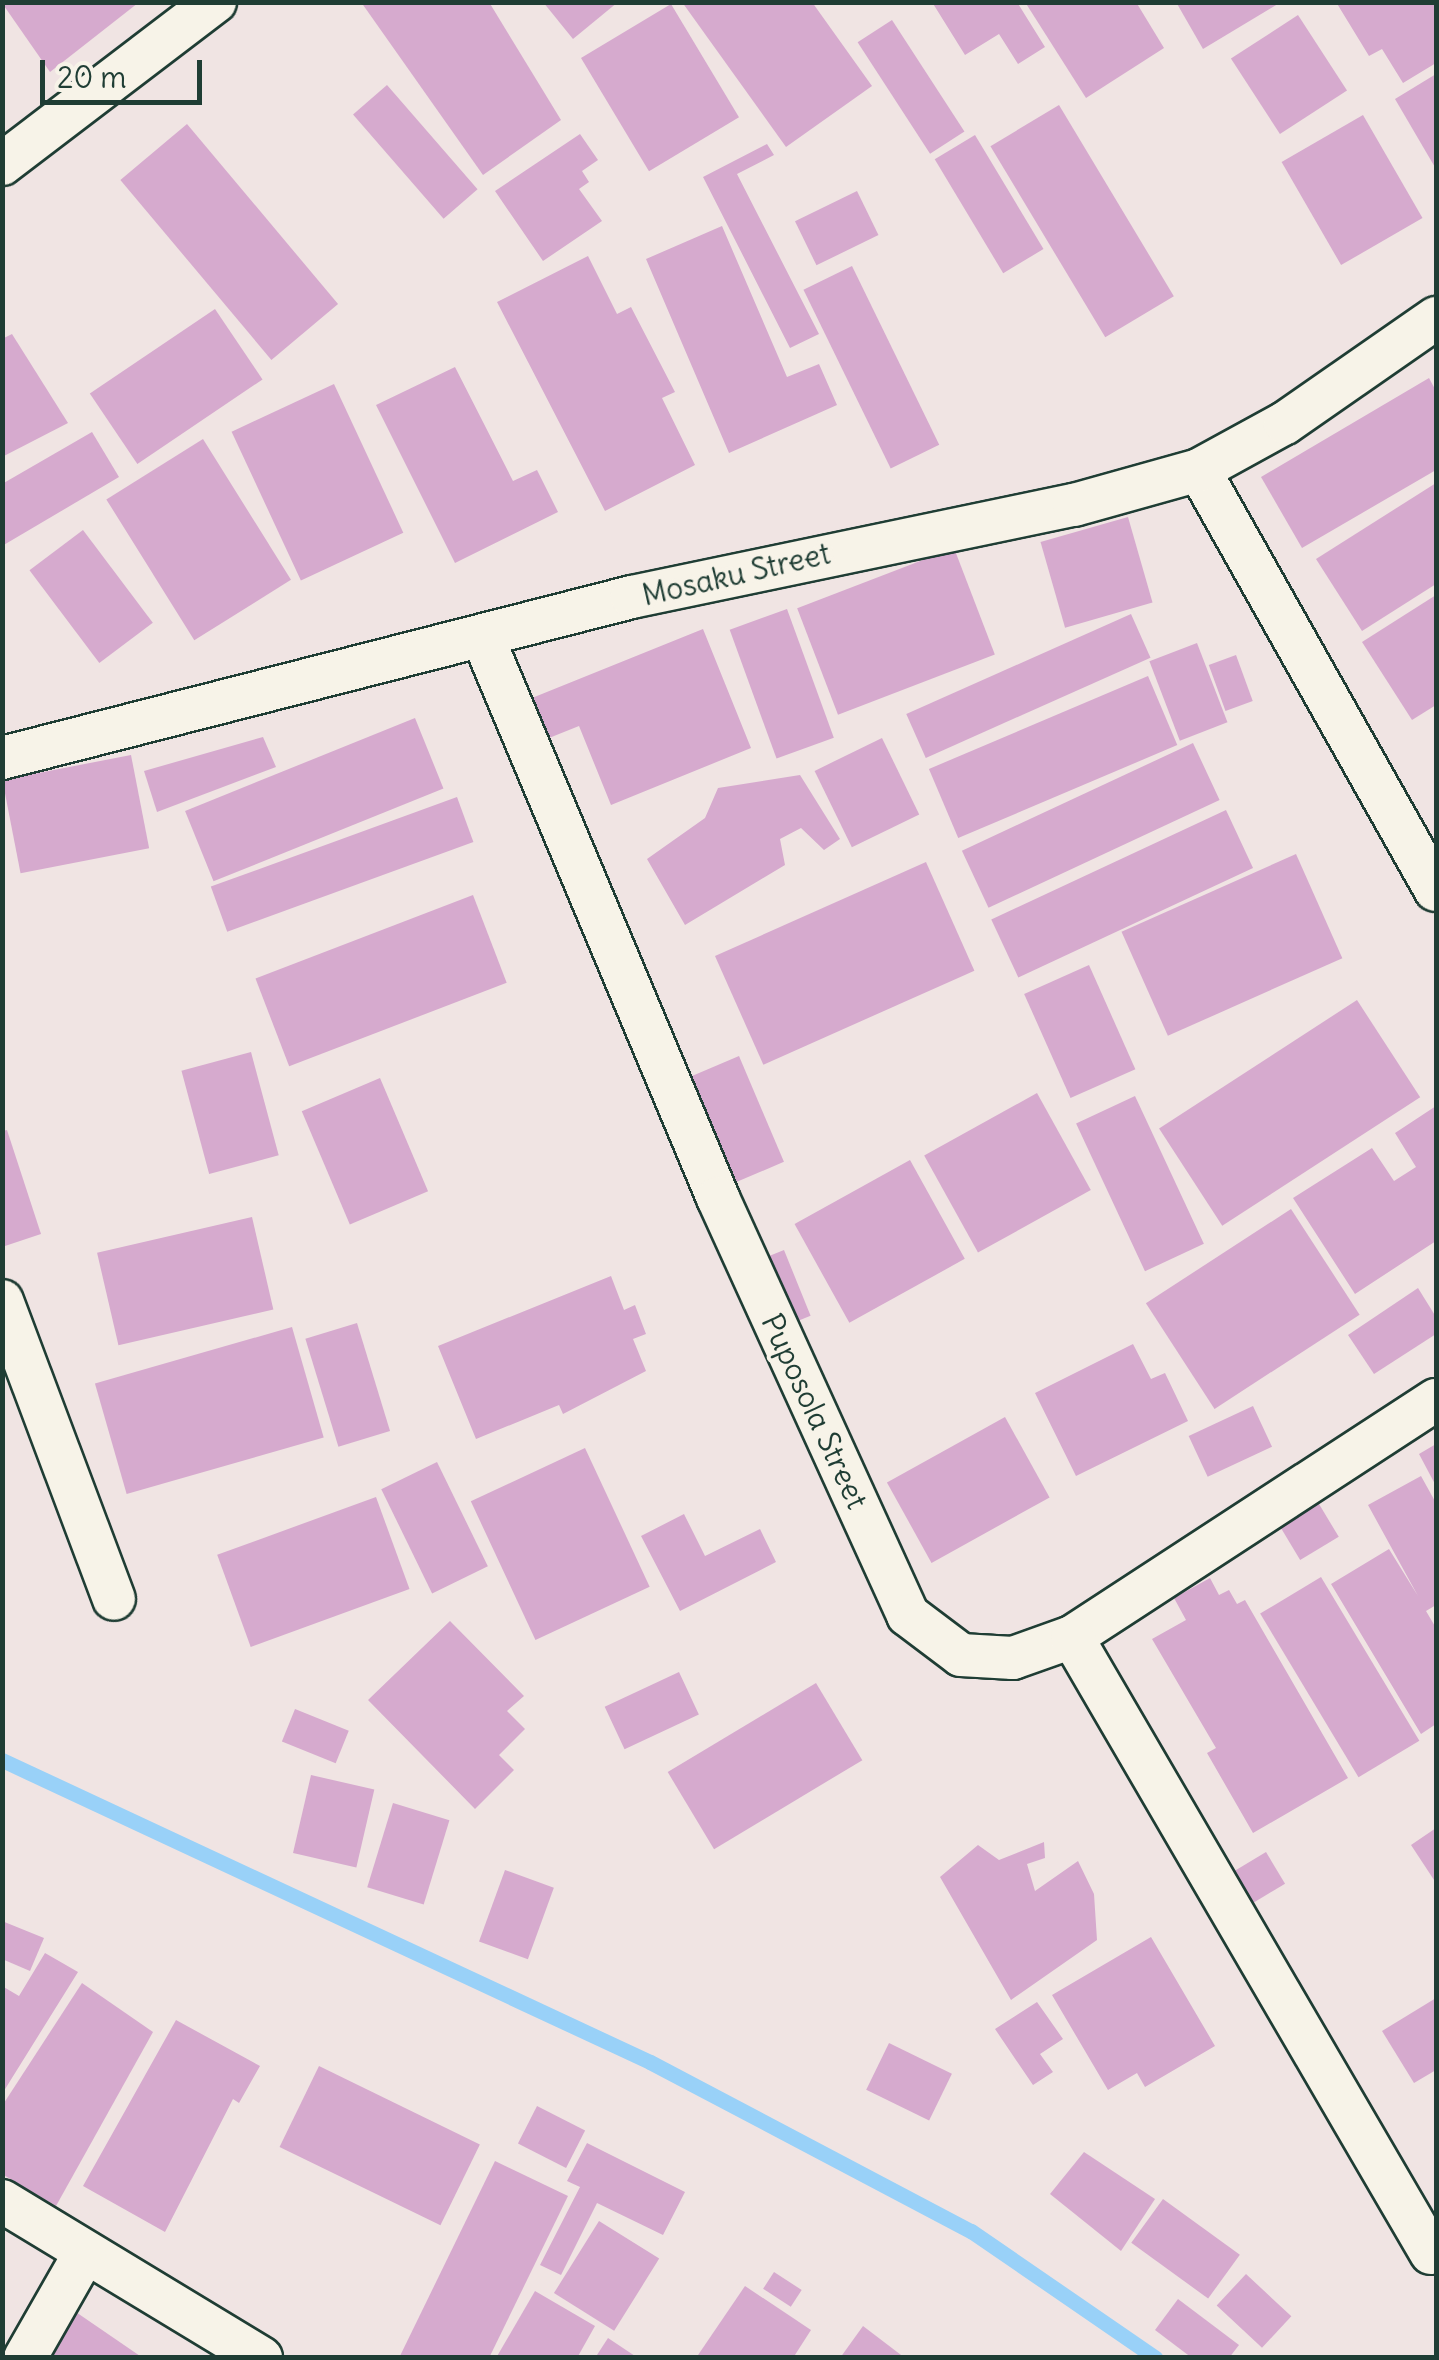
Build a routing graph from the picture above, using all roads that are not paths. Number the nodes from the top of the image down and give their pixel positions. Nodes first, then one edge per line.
1 (215, 2) edge
2 (2, 164) edge
3 (1436, 318) edge
4 (1199, 470) junction
5 (483, 638) junction
6 (2, 758) edge
7 (1436, 890) edge
8 (2, 1301) edge
9 (1436, 1400) edge
10 (114, 1599) dead end
11 (1072, 1637) junction
12 (2, 2201) edge
13 (86, 2253) junction
14 (1431, 2253) dead end
15 (25, 2358) edge
16 (260, 2358) edge

1 - 2 street
3 - 4 street, Mosaku Street
4 - 5 street, Mosaku Street
4 - 7 street
5 - 6 street, Mosaku Street
5 - 11 street, Puposola Street
8 - 10 street
9 - 11 street, Puposola Street
11 - 14 street
12 - 13 street
13 - 15 street
13 - 16 street

